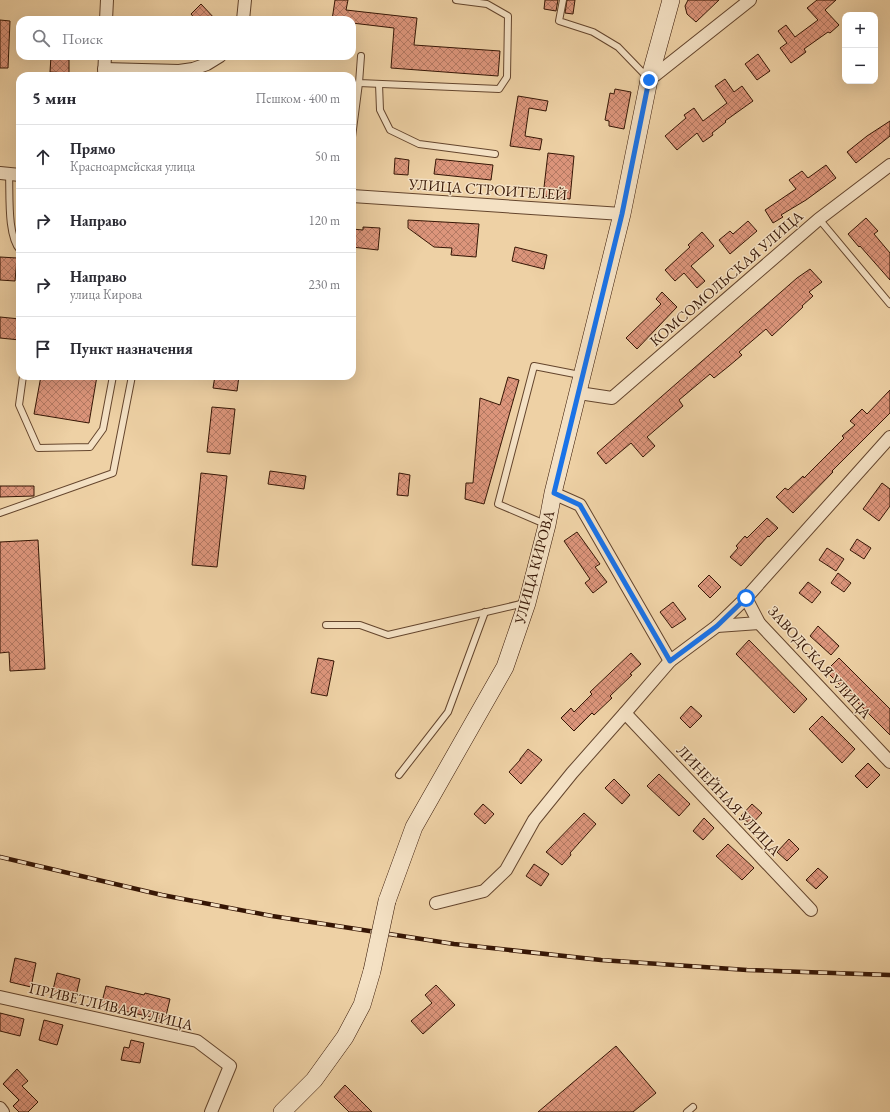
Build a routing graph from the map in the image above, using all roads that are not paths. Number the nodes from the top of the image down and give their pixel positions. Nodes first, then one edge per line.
1 (107, 0) edge
2 (245, 0) edge
3 (456, 0) edge
4 (563, 0) edge
5 (671, 0) edge
6 (750, 0) edge
7 (106, 16) edge
8 (243, 16) edge
9 (361, 56) dead end
10 (105, 60) edge
11 (214, 60) edge
12 (104, 72) edge
13 (649, 80) junction
14 (359, 83) junction
15 (379, 84) junction
16 (356, 106) edge
17 (496, 154) dead end
18 (890, 165) edge
19 (10, 174) edge
20 (356, 196) edge
21 (622, 214) junction
22 (819, 219) junction
23 (16, 245) edge
24 (890, 304) edge
25 (583, 376) junction
26 (22, 380) edge
27 (111, 380) edge
28 (131, 380) edge
29 (579, 393) junction
30 (890, 437) edge
31 (554, 493) junction
32 (0, 513) edge
33 (547, 525) junction
34 (746, 598) junction
35 (527, 603) junction
36 (485, 612) junction
37 (759, 623) junction
38 (326, 626) dead end
39 (717, 626) junction
40 (670, 661) junction
41 (625, 712) junction
42 (890, 762) edge
43 (399, 775) dead end
44 (436, 903) dead end
45 (811, 910) dead end
46 (0, 997) edge
47 (693, 1107) dead end
48 (0, 1108) edge
49 (3, 1112) edge
50 (211, 1112) edge
51 (282, 1112) edge
52 (687, 1112) edge

1 - 7 street
2 - 8 street
3 - 15 lane
4 - 13 lane
5 - 13 main road, УЛИЦА КИРОВА
6 - 13 street
9 - 14 lane
10 - 12 street
11 - 12 street
13 - 21 main road, УЛИЦА КИРОВА
14 - 15 lane
14 - 16 lane
15 - 17 lane
18 - 22 street, КОМСОМОЛЬСКАЯ УЛИЦА
19 - 23 lane
20 - 21 street, УЛИЦА СТРОИТЕЛЕЙ
21 - 25 main road, УЛИЦА КИРОВА
22 - 24 lane
22 - 29 street, КОМСОМОЛЬСКАЯ УЛИЦА
25 - 29 main road, УЛИЦА КИРОВА
25 - 33 lane
26 - 27 lane
28 - 32 lane
29 - 31 main road, УЛИЦА КИРОВА
30 - 34 street
31 - 33 main road, УЛИЦА КИРОВА
31 - 40 street
33 - 35 main road, УЛИЦА КИРОВА
34 - 37 street, ЗАВОДСКАЯ УЛИЦА
34 - 39 street
35 - 36 lane
35 - 51 main road, УЛИЦА КИРОВА, bridge
36 - 38 lane
36 - 43 lane
37 - 39 street
37 - 42 street, ЗАВОДСКАЯ УЛИЦА
39 - 40 street
40 - 41 street
41 - 44 street
41 - 45 street, ЛИНЕЙНАЯ УЛИЦА
46 - 50 street, ПРИВЕТЛИВАЯ УЛИЦА
47 - 52 lane
48 - 49 street

